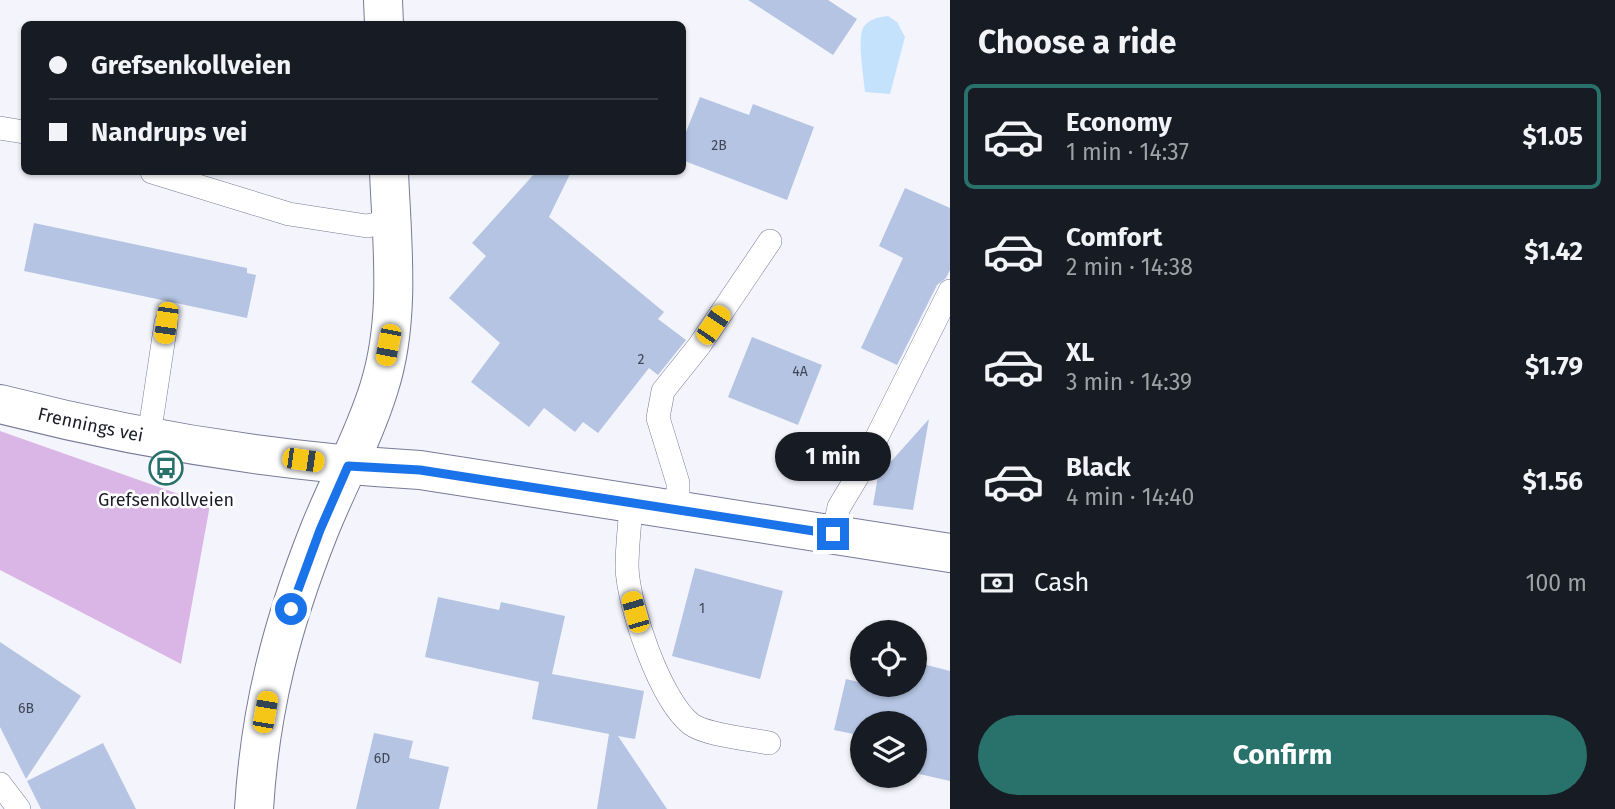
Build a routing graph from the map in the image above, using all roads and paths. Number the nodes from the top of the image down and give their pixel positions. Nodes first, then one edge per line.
1 (383, 0) edge
2 (384, 21) edge
3 (0, 128) edge
4 (21, 132) edge
5 (162, 175) edge
6 (389, 175) edge
7 (391, 221) junction
8 (771, 241) dead end
9 (950, 291) edge
10 (166, 323) dead end
11 (0, 404) edge
12 (149, 436) junction
13 (348, 466) junction
14 (631, 503) junction
15 (678, 509) junction
16 (833, 534) junction
17 (950, 552) edge
18 (768, 743) dead end
19 (0, 784) edge
20 (19, 809) edge
21 (254, 809) edge

1 - 2 street
3 - 4 lane
5 - 7 lane
6 - 7 street
7 - 13 street
8 - 15 lane
9 - 16 lane
10 - 12 lane
11 - 12 street, Frennings vei
12 - 13 street, Frennings vei
13 - 14 street, Frennings vei
13 - 21 street
14 - 15 street, Frennings vei
14 - 18 lane
15 - 16 street, Frennings vei
16 - 17 street, Frennings vei
19 - 20 lane

